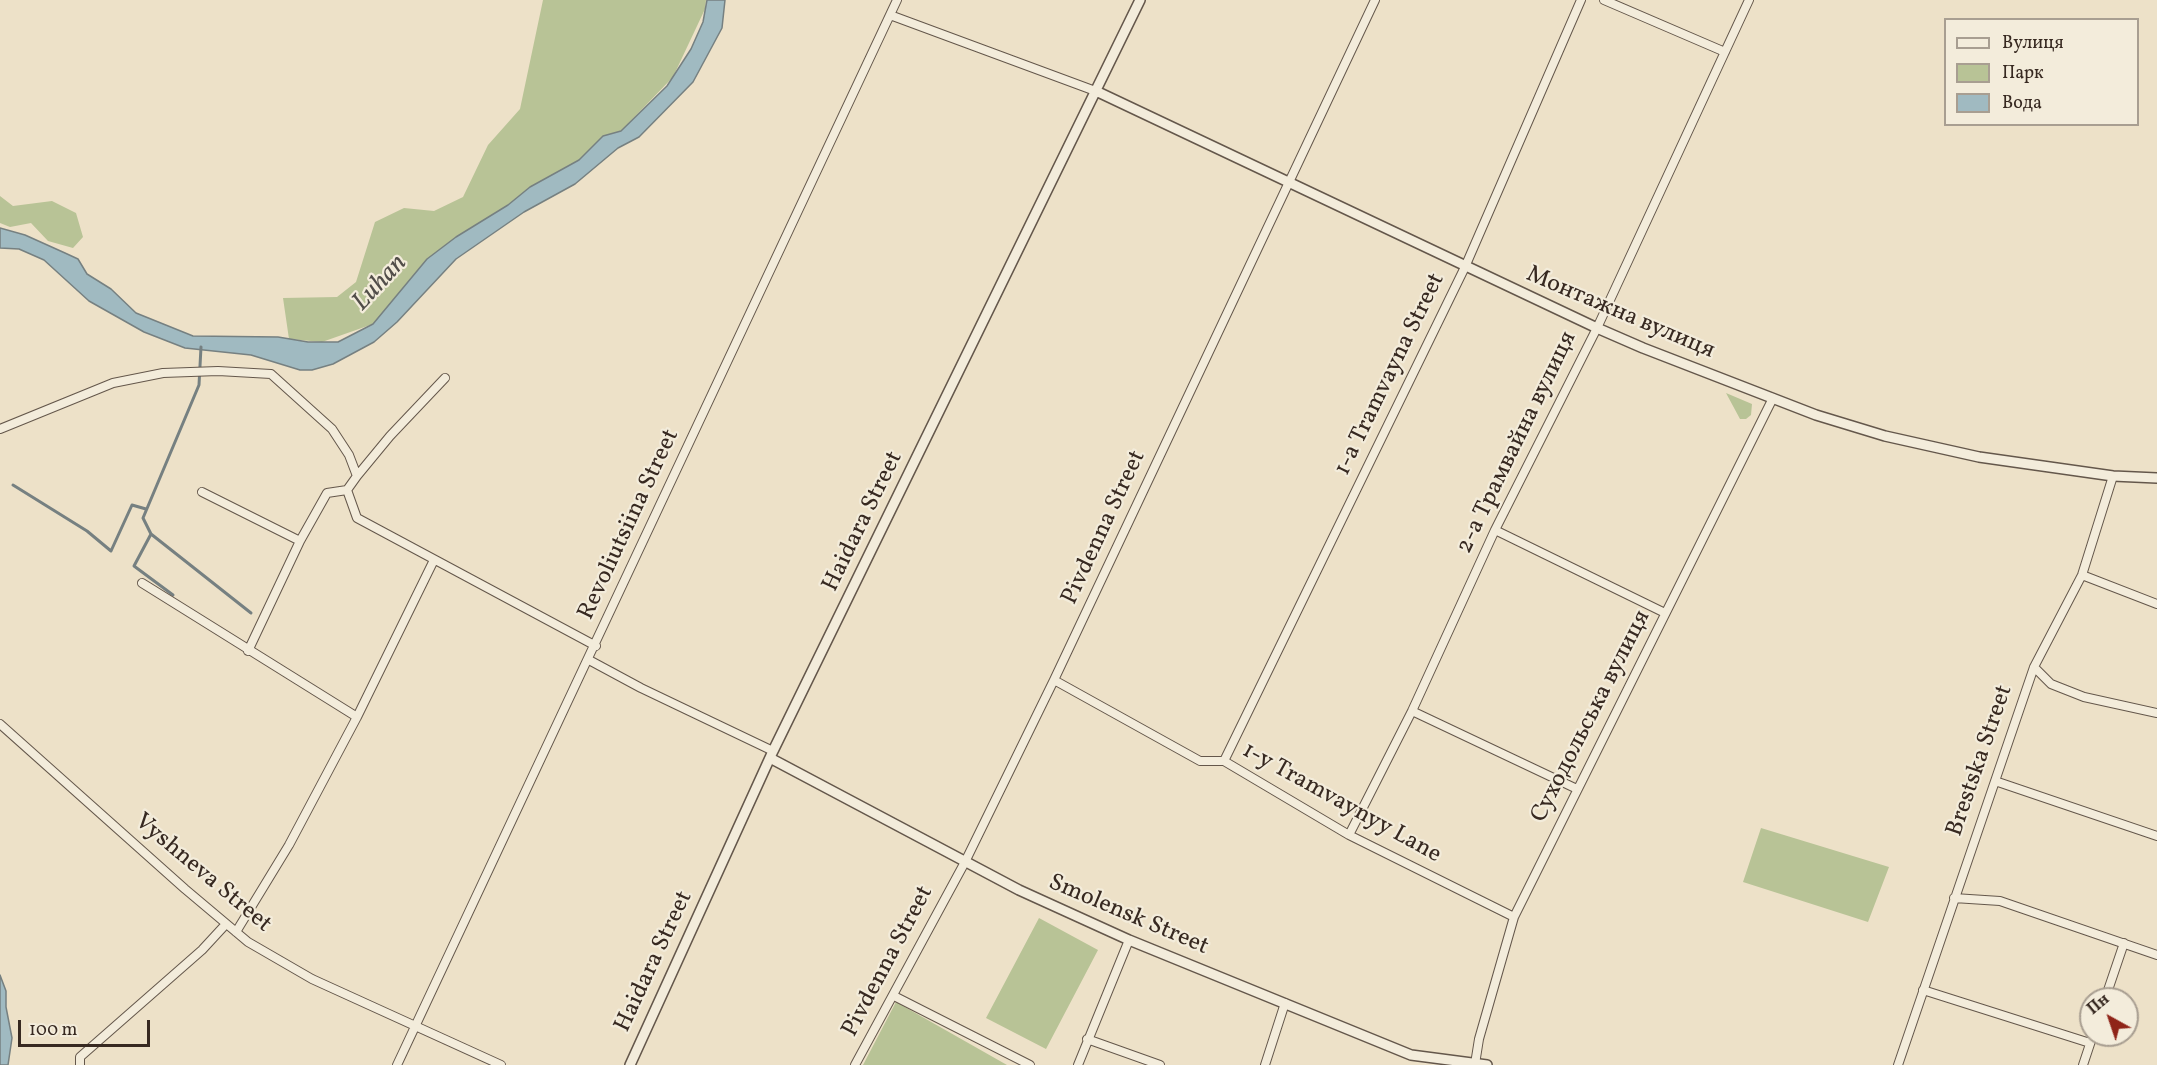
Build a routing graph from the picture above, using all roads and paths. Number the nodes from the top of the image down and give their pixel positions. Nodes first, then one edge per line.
1 (897, 0) edge
2 (1140, 0) edge
3 (1375, 0) edge
4 (1581, 0) edge
5 (1604, 0) edge
6 (1749, 0) edge
7 (890, 15) junction
8 (1725, 52) junction
9 (1098, 92) junction
10 (1290, 184) junction
11 (1465, 267) junction
12 (1597, 328) junction
13 (445, 378) dead end
14 (1773, 398) junction
15 (0, 429) edge
16 (357, 476) junction
17 (2113, 476) junction
18 (2157, 478) edge
19 (347, 490) junction
20 (202, 492) dead end
21 (1495, 530) junction
22 (300, 541) junction
23 (434, 560) junction
24 (2082, 575) junction
25 (142, 583) dead end
26 (2157, 604) edge
27 (1665, 613) junction
28 (596, 645) junction
29 (248, 651) junction
30 (589, 660) junction
31 (2034, 667) junction
32 (1054, 680) junction
33 (1412, 711) junction
34 (2157, 712) edge
35 (357, 717) junction
36 (0, 724) edge
37 (772, 755) junction
38 (1224, 761) junction
39 (1995, 781) junction
40 (1577, 789) junction
41 (1348, 836) junction
42 (2157, 836) edge
43 (965, 862) junction
44 (1954, 898) junction
45 (1514, 917) junction
46 (226, 924) junction
47 (236, 932) junction
48 (1130, 940) junction
49 (2124, 943) junction
50 (2157, 955) edge
51 (2109, 987) edge
52 (1923, 990) junction
53 (894, 996) junction
54 (1285, 1003) junction
55 (415, 1028) junction
56 (2079, 1036) edge
57 (1087, 1039) junction
58 (2089, 1047) edge
59 (1455, 1064) edge
60 (1475, 1064) edge
61 (80, 1065) edge
62 (397, 1065) edge
63 (501, 1065) edge
64 (630, 1065) edge
65 (855, 1065) edge
66 (1030, 1065) edge
67 (1078, 1065) edge
68 (1160, 1065) edge
69 (1265, 1065) edge
70 (1487, 1065) edge
71 (1898, 1065) edge
72 (2083, 1065) edge

1 - 7 street, Revoliutsiina Street
2 - 9 street, Haidara Street
3 - 10 street, Pivdenna Street
4 - 11 street, 1-a Tramvayna Street
5 - 8 street
6 - 8 street, 2-а Трамвайна вулиця
7 - 9 street
7 - 28 street, Revoliutsiina Street
8 - 12 street, 2-а Трамвайна вулиця
9 - 10 street, Монтажна вулиця
9 - 37 street, Haidara Street
10 - 11 street, Монтажна вулиця
10 - 32 street, Pivdenna Street
11 - 12 street, Монтажна вулиця
11 - 38 street, 1-a Tramvayna Street
12 - 14 street, Монтажна вулиця
12 - 21 street, 2-а Трамвайна вулиця
13 - 16 street
14 - 17 street, Монтажна вулиця
14 - 27 street, Суходольська вулиця
15 - 16 street
16 - 19 street
17 - 18 street, Монтажна вулиця
17 - 24 street, Brestska Street
19 - 22 street
19 - 23 street
20 - 22 street
21 - 27 street
21 - 33 street, 2-а Трамвайна вулиця
22 - 29 street
23 - 28 street
23 - 35 street
24 - 26 street
24 - 31 street, Brestska Street
25 - 29 street
27 - 40 street, Суходольська вулиця
28 - 30 street, Revoliutsiina Street
29 - 35 street
30 - 37 street
30 - 55 street, Revoliutsiina Street
31 - 34 street
31 - 39 street, Brestska Street
32 - 38 street, 1-y Tramvaynyy Lane
32 - 43 street, Pivdenna Street
33 - 40 street
33 - 41 street, 2-а Трамвайна вулиця
35 - 47 street
36 - 46 street, Vyshneva Street
37 - 43 street, Smolensk Street
37 - 64 street, Haidara Street
38 - 41 street, 1-y Tramvaynyy Lane
39 - 42 street
39 - 44 street, Brestska Street
40 - 45 street, Суходольська вулиця
41 - 45 street, 1-y Tramvaynyy Lane
43 - 48 street, Smolensk Street
43 - 53 street, Pivdenna Street
44 - 49 street
44 - 52 street, Brestska Street
45 - 60 street, Суходольська вулиця
46 - 47 street, Vyshneva Street
46 - 61 street
47 - 55 street, Vyshneva Street
48 - 54 street, Smolensk Street
48 - 57 street
49 - 50 street
49 - 51 street
52 - 56 street
52 - 71 street, Brestska Street
53 - 65 street, Pivdenna Street
53 - 66 street
54 - 59 street, Smolensk Street
54 - 69 street
55 - 62 street, Revoliutsiina Street
55 - 63 street, Vyshneva Street
57 - 67 street
57 - 68 street
58 - 72 street
59 - 60 street, Smolensk Street
60 - 70 street, Smolensk Street

